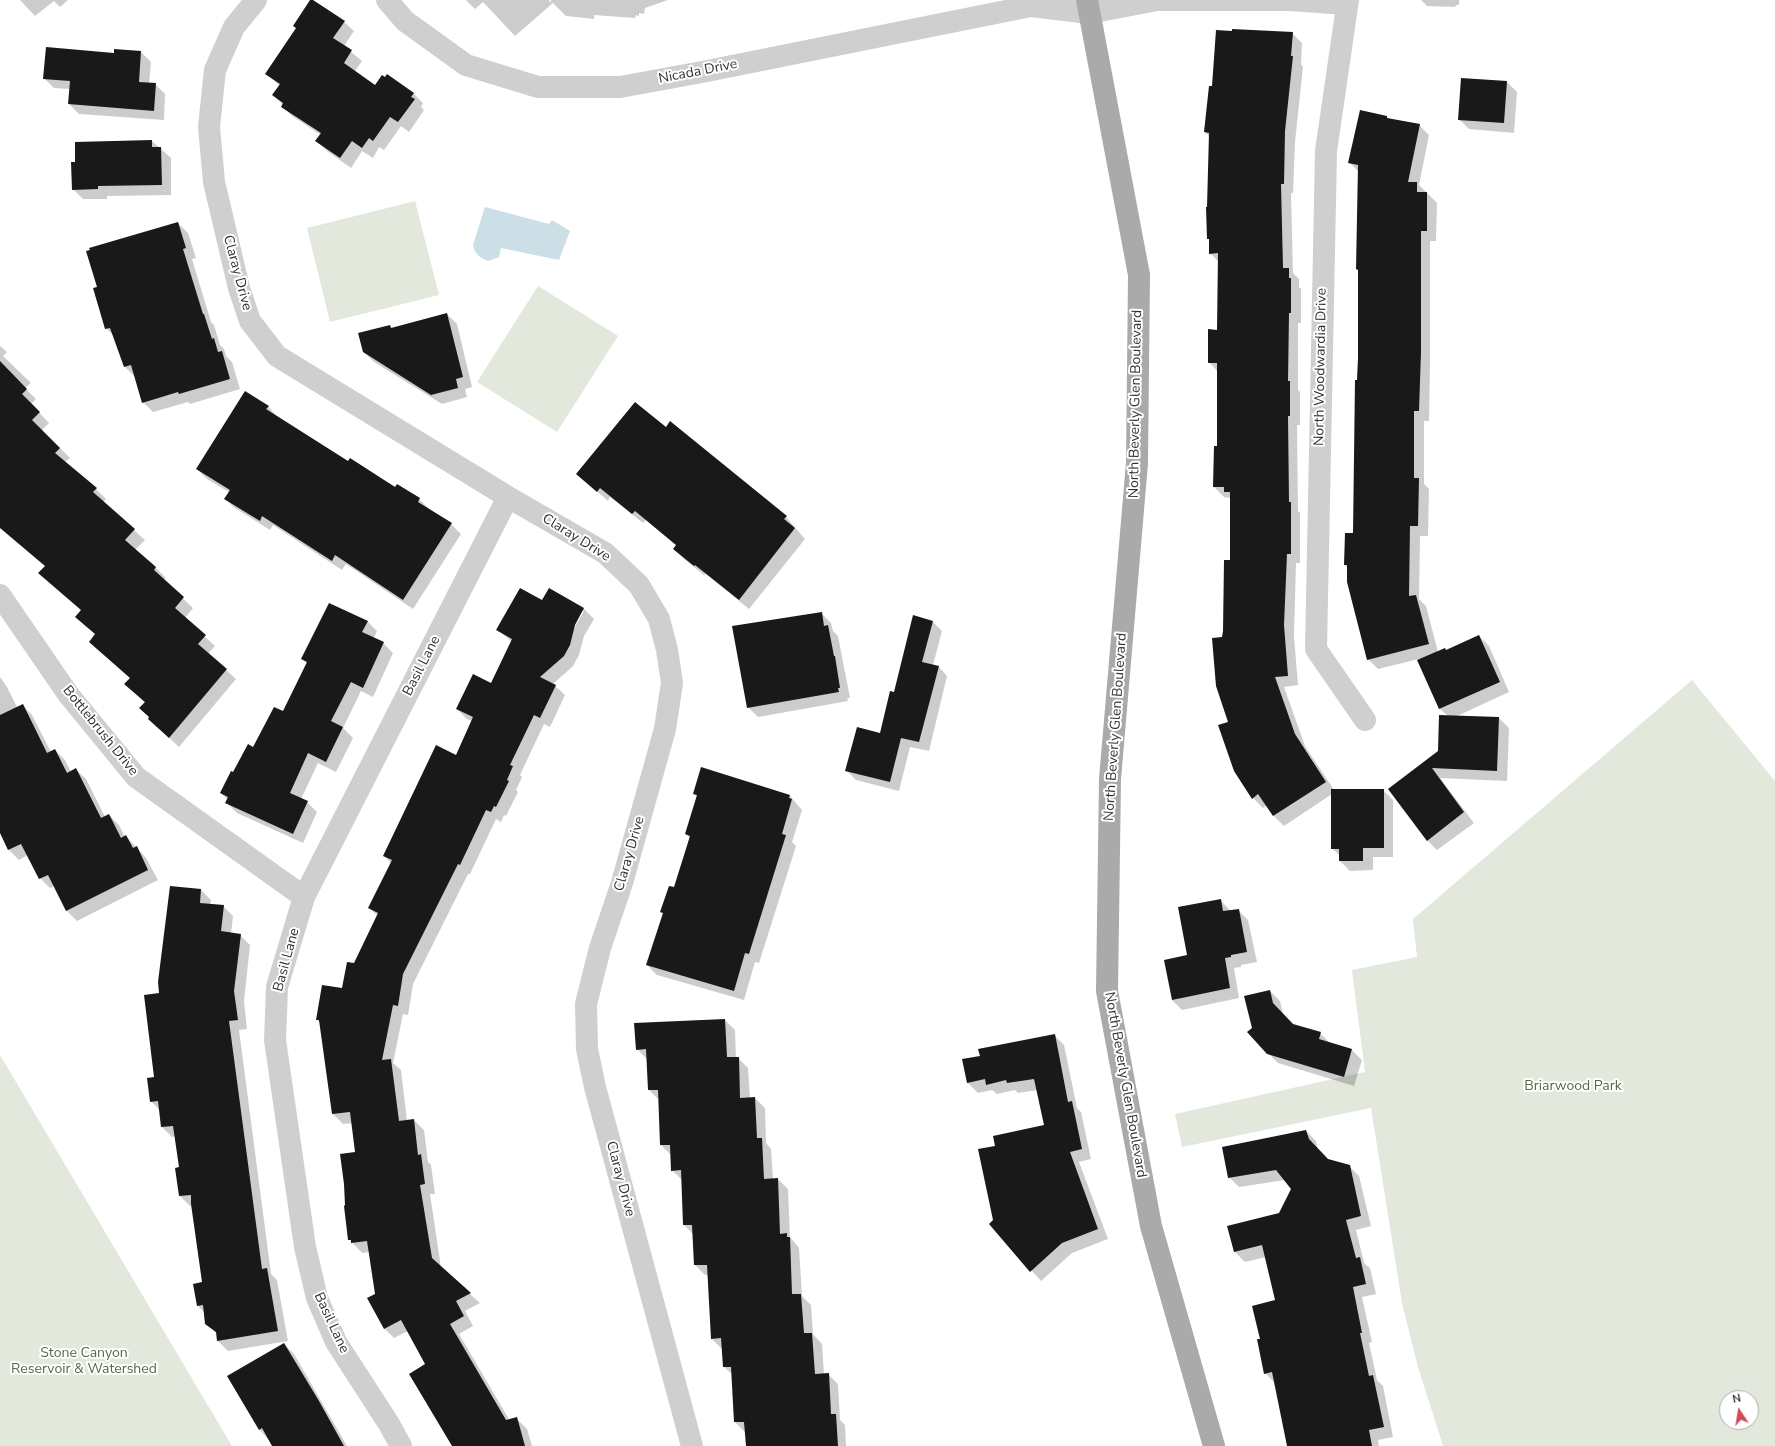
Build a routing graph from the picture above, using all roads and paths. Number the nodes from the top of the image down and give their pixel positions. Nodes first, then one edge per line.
1 (256, 0) edge
2 (387, 0) edge
3 (1348, 2) edge
4 (1037, 3) edge
5 (1088, 7) edge
6 (508, 497) junction
7 (0, 595) edge
8 (1365, 720) dead end
9 (304, 897) junction
10 (401, 1446) edge
11 (692, 1446) edge
12 (1214, 1446) edge

1 - 6 street, Claray Drive
2 - 4 street, Nicada Drive
3 - 5 street, Nicada Drive
3 - 8 street, North Woodwardia Drive
4 - 5 street, Nicada Drive
5 - 12 main road, North Beverly Glen Boulevard
6 - 9 street, Basil Lane
6 - 11 street, Claray Drive
7 - 9 street, Bottlebrush Drive
9 - 10 street, Basil Lane

